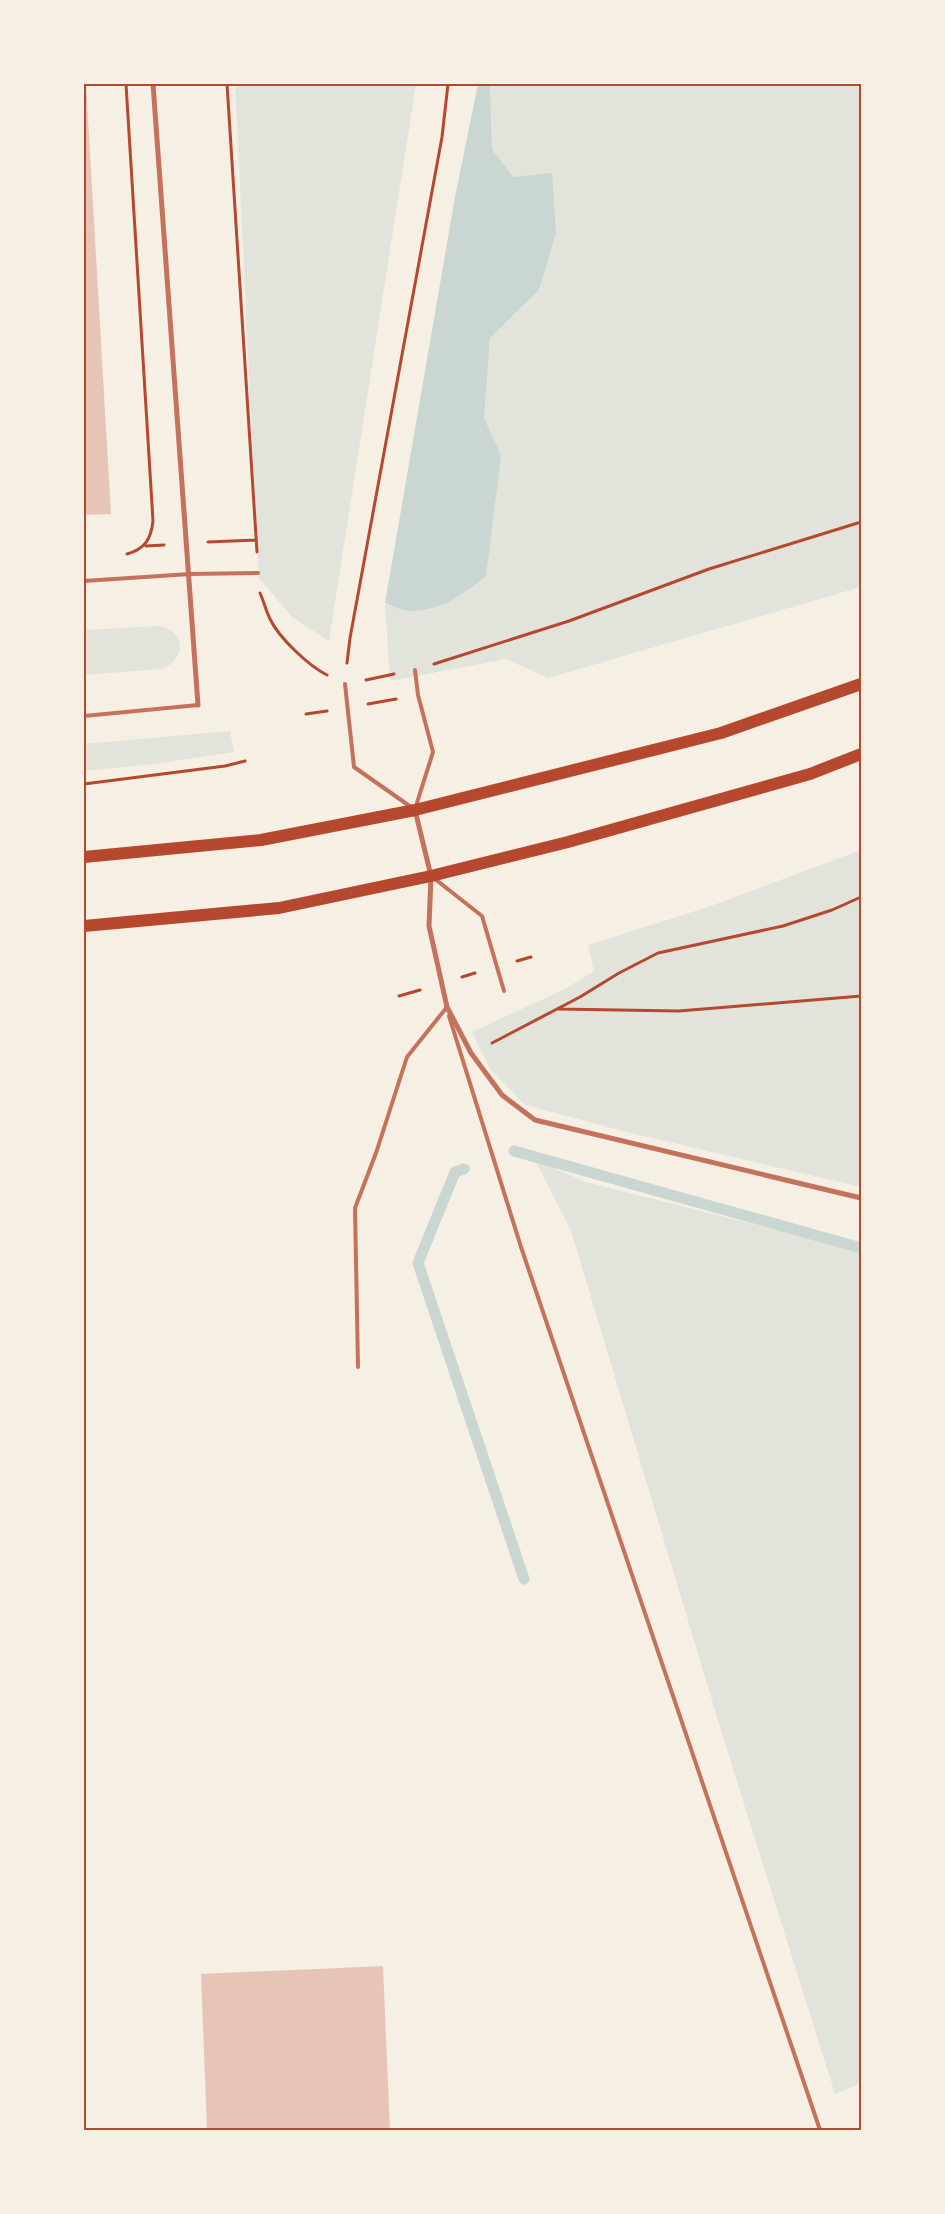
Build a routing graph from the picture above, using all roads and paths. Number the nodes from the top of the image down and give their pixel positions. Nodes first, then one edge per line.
1 (126, 84) edge
2 (153, 84) edge
3 (227, 84) edge
4 (448, 84) edge
5 (861, 522) edge
6 (125, 555) dead end
7 (258, 573) junction
8 (190, 574) junction
9 (84, 581) edge
10 (414, 670) junction
11 (345, 684) junction
12 (861, 684) edge
13 (418, 695) junction
14 (198, 705) joint
15 (348, 707) junction
16 (306, 714) dead end
17 (84, 716) edge
18 (861, 754) edge
19 (245, 761) dead end
20 (84, 784) edge
21 (415, 810) junction
22 (84, 857) edge
23 (431, 876) junction
24 (861, 896) edge
25 (84, 926) edge
26 (504, 991) dead end
27 (861, 996) edge
28 (446, 1007) junction
29 (558, 1009) junction
30 (471, 1053) junction
31 (861, 1198) edge
32 (358, 1367) dead end
33 (820, 2130) edge

1 - 6 path
2 - 8 street
3 - 7 path
4 - 11 path
5 - 10 path
7 - 8 lane
7 - 11 path
8 - 9 lane
8 - 14 street
10 - 11 path
10 - 13 lane
11 - 15 lane
12 - 21 main road
13 - 15 path
13 - 21 lane
14 - 17 lane
15 - 16 path
15 - 21 lane
18 - 23 main road
19 - 20 path
21 - 22 main road
21 - 23 street
23 - 25 main road
23 - 26 lane
23 - 28 street
24 - 29 path
27 - 29 path
28 - 30 street
28 - 32 lane
28 - 33 lane
29 - 30 path
30 - 31 street

